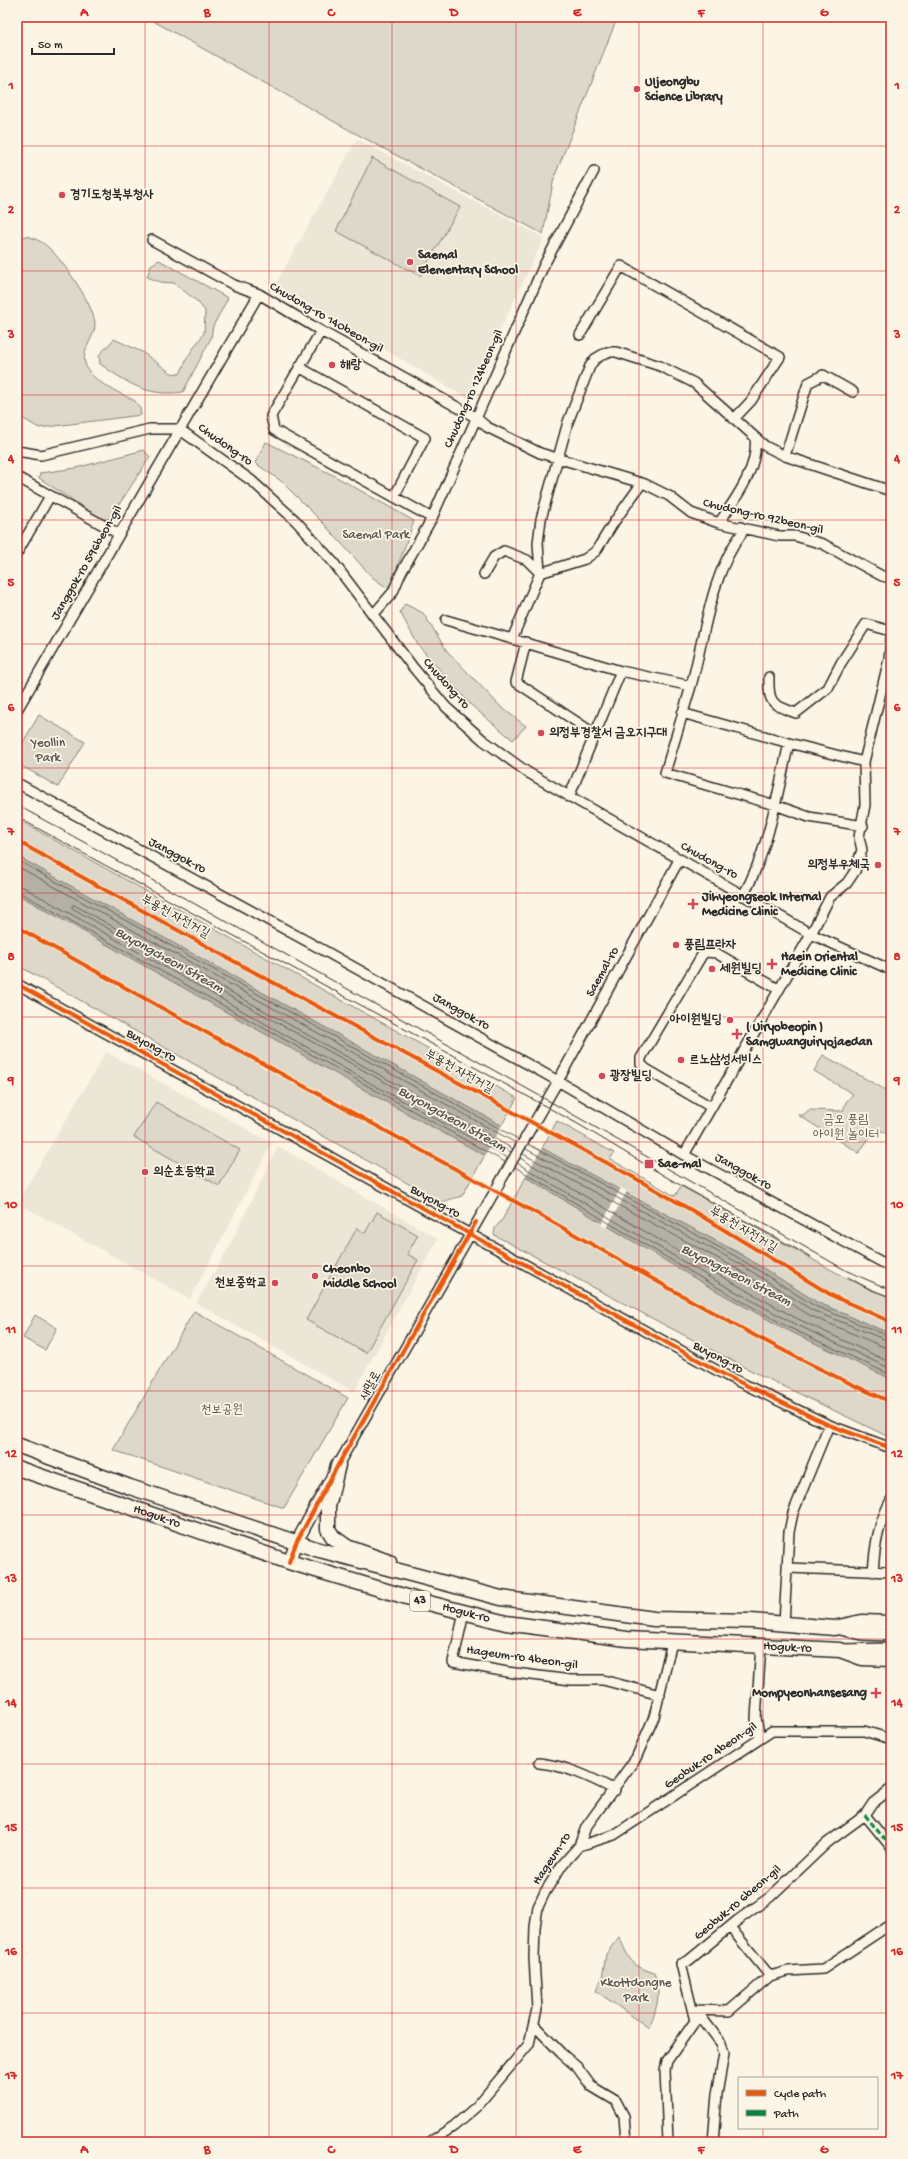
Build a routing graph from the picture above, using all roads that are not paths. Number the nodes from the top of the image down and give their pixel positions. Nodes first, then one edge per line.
1 (594, 171) dead end
2 (152, 240) dead end
3 (259, 294) junction
4 (321, 331) junction
5 (580, 335) dead end
6 (299, 367) junction
7 (853, 392) dead end
8 (475, 418) junction
9 (734, 419) junction
10 (180, 429) junction
11 (755, 437) junction
12 (17, 451) edge
13 (785, 456) junction
14 (557, 458) junction
15 (17, 477) edge
16 (642, 483) junction
17 (891, 491) edge
18 (50, 496) junction
19 (394, 497) junction
20 (432, 518) junction
21 (719, 523) junction
22 (741, 527) junction
23 (119, 534) junction
24 (17, 553) edge
25 (540, 573) junction
26 (484, 574) dead end
27 (891, 578) edge
28 (374, 615) junction
29 (446, 620) dead end
30 (891, 631) edge
31 (512, 639) junction
32 (891, 639) edge
33 (526, 642) junction
34 (621, 671) junction
35 (769, 677) dead end
36 (691, 686) junction
37 (17, 710) edge
38 (682, 713) junction
39 (595, 734) junction
40 (789, 743) junction
41 (864, 762) junction
42 (17, 783) edge
43 (569, 797) junction
44 (775, 805) junction
45 (863, 826) junction
46 (679, 860) junction
47 (743, 896) junction
48 (811, 934) junction
49 (891, 970) edge
50 (17, 984) edge
51 (778, 989) junction
52 (558, 1081) junction
53 (711, 1107) junction
54 (684, 1155) junction
55 (476, 1222) joint
56 (469, 1233) junction
57 (891, 1267) edge
58 (829, 1425) junction
59 (17, 1445) edge
60 (891, 1448) edge
61 (338, 1465) junction
62 (17, 1468) edge
63 (891, 1500) edge
64 (296, 1543) junction
65 (289, 1562) junction
66 (788, 1568) junction
67 (873, 1572) junction
68 (891, 1572) edge
69 (436, 1581) junction
70 (464, 1613) junction
71 (891, 1623) edge
72 (784, 1624) junction
73 (834, 1628) junction
74 (891, 1635) edge
75 (672, 1642) junction
76 (761, 1645) junction
77 (840, 1650) junction
78 (891, 1650) edge
79 (891, 1659) edge
80 (660, 1695) junction
81 (760, 1738) junction
82 (891, 1739) edge
83 (539, 1763) dead end
84 (891, 1788) edge
85 (615, 1790) junction
86 (865, 1815) junction
87 (579, 1846) junction
88 (891, 1847) edge
89 (891, 1924) edge
90 (730, 1927) junction
91 (770, 1976) junction
92 (692, 2010) junction
93 (696, 2021) junction
94 (534, 2026) junction
95 (436, 2141) edge
96 (626, 2142) edge
97 (668, 2142) edge
98 (713, 2142) edge

1 - 8 street, Chudong-ro 124beon-gil
2 - 3 street
3 - 4 street, Chudong-ro 140beon-gil
3 - 10 street, Chudong-ro 140beon-gil
4 - 6 street
4 - 8 street, Chudong-ro 140beon-gil
5 - 9 street
6 - 19 street
6 - 19 street
7 - 13 street
8 - 14 street, Chudong-ro 92beon-gil
8 - 20 street, Chudong-ro 124beon-gil
9 - 11 street
9 - 14 street
10 - 12 street, Chudong-ro
10 - 23 street, Janggok-ro 596beon-gil
10 - 28 street, Chudong-ro
11 - 13 street
11 - 21 street
13 - 17 street
14 - 16 street, Chudong-ro 92beon-gil
14 - 25 street
15 - 18 street
16 - 21 street, Chudong-ro 92beon-gil
16 - 25 street
18 - 23 street
18 - 24 street
19 - 20 street
20 - 28 street, Chudong-ro 124beon-gil
21 - 22 street, Chudong-ro 92beon-gil
22 - 27 street, Chudong-ro 92beon-gil
22 - 36 street
23 - 37 street, Janggok-ro 596beon-gil
25 - 26 street
25 - 31 street
28 - 43 street, Chudong-ro
29 - 31 street
30 - 35 street
31 - 33 street
32 - 41 street
33 - 34 street
33 - 39 street
34 - 36 street
34 - 39 street
36 - 38 street
38 - 40 street
38 - 44 street
39 - 43 street
40 - 41 street
40 - 44 street
41 - 45 street
42 - 52 street, Janggok-ro
43 - 46 street, Chudong-ro
44 - 45 street
44 - 47 street
45 - 48 street
46 - 47 street, Chudong-ro
46 - 52 street, Saemal-ro
47 - 48 street, Chudong-ro
48 - 49 street, Chudong-ro
48 - 51 street
50 - 56 street, Buyong-ro
51 - 53 street
51 - 53 street
52 - 54 street, Janggok-ro
52 - 55 street, Saemal-ro
53 - 54 street
54 - 57 street, Janggok-ro
55 - 56 street, 새말로
56 - 58 street, Buyong-ro
56 - 61 street, 새말로
58 - 60 street, Buyong-ro
58 - 66 street
59 - 64 main road, Hoguk-ro / 43
61 - 64 street, 새말로
61 - 69 main road
62 - 65 main road, Hoguk-ro / 43
63 - 67 street
64 - 65 street, 새말로
64 - 69 main road, Hoguk-ro / 43
65 - 70 main road, Hoguk-ro / 43
66 - 67 street
66 - 72 street
67 - 68 street
69 - 72 main road, Hoguk-ro / 43
70 - 75 main road, Hoguk-ro / 43
70 - 80 street, Hageum-ro 4beon-gil
71 - 73 main road, Hoguk-ro / 43
72 - 73 main road, Hoguk-ro / 43
73 - 74 street, Hoguk-ro
75 - 76 main road, Hoguk-ro / 43
75 - 80 street, Hageum-ro
76 - 77 main road, Hoguk-ro / 43
76 - 81 street
77 - 78 street, Hoguk-ro
77 - 79 main road, Hoguk-ro / 43
80 - 85 street, Hageum-ro
81 - 82 street, Geobuk-ro 4beon-gil
81 - 87 street, Geobuk-ro 4beon-gil
83 - 85 street
84 - 86 street, Geobuk-ro 6beon-gil
85 - 87 street, Hageum-ro
86 - 88 street
86 - 90 street, Geobuk-ro 6beon-gil
87 - 94 street, Hageum-ro
89 - 91 street
90 - 91 street
90 - 92 street, Geobuk-ro 6beon-gil
91 - 92 street
92 - 93 street, Geobuk-ro 6beon-gil
93 - 97 street
93 - 98 street
94 - 95 street, Hageum-ro
94 - 96 street

